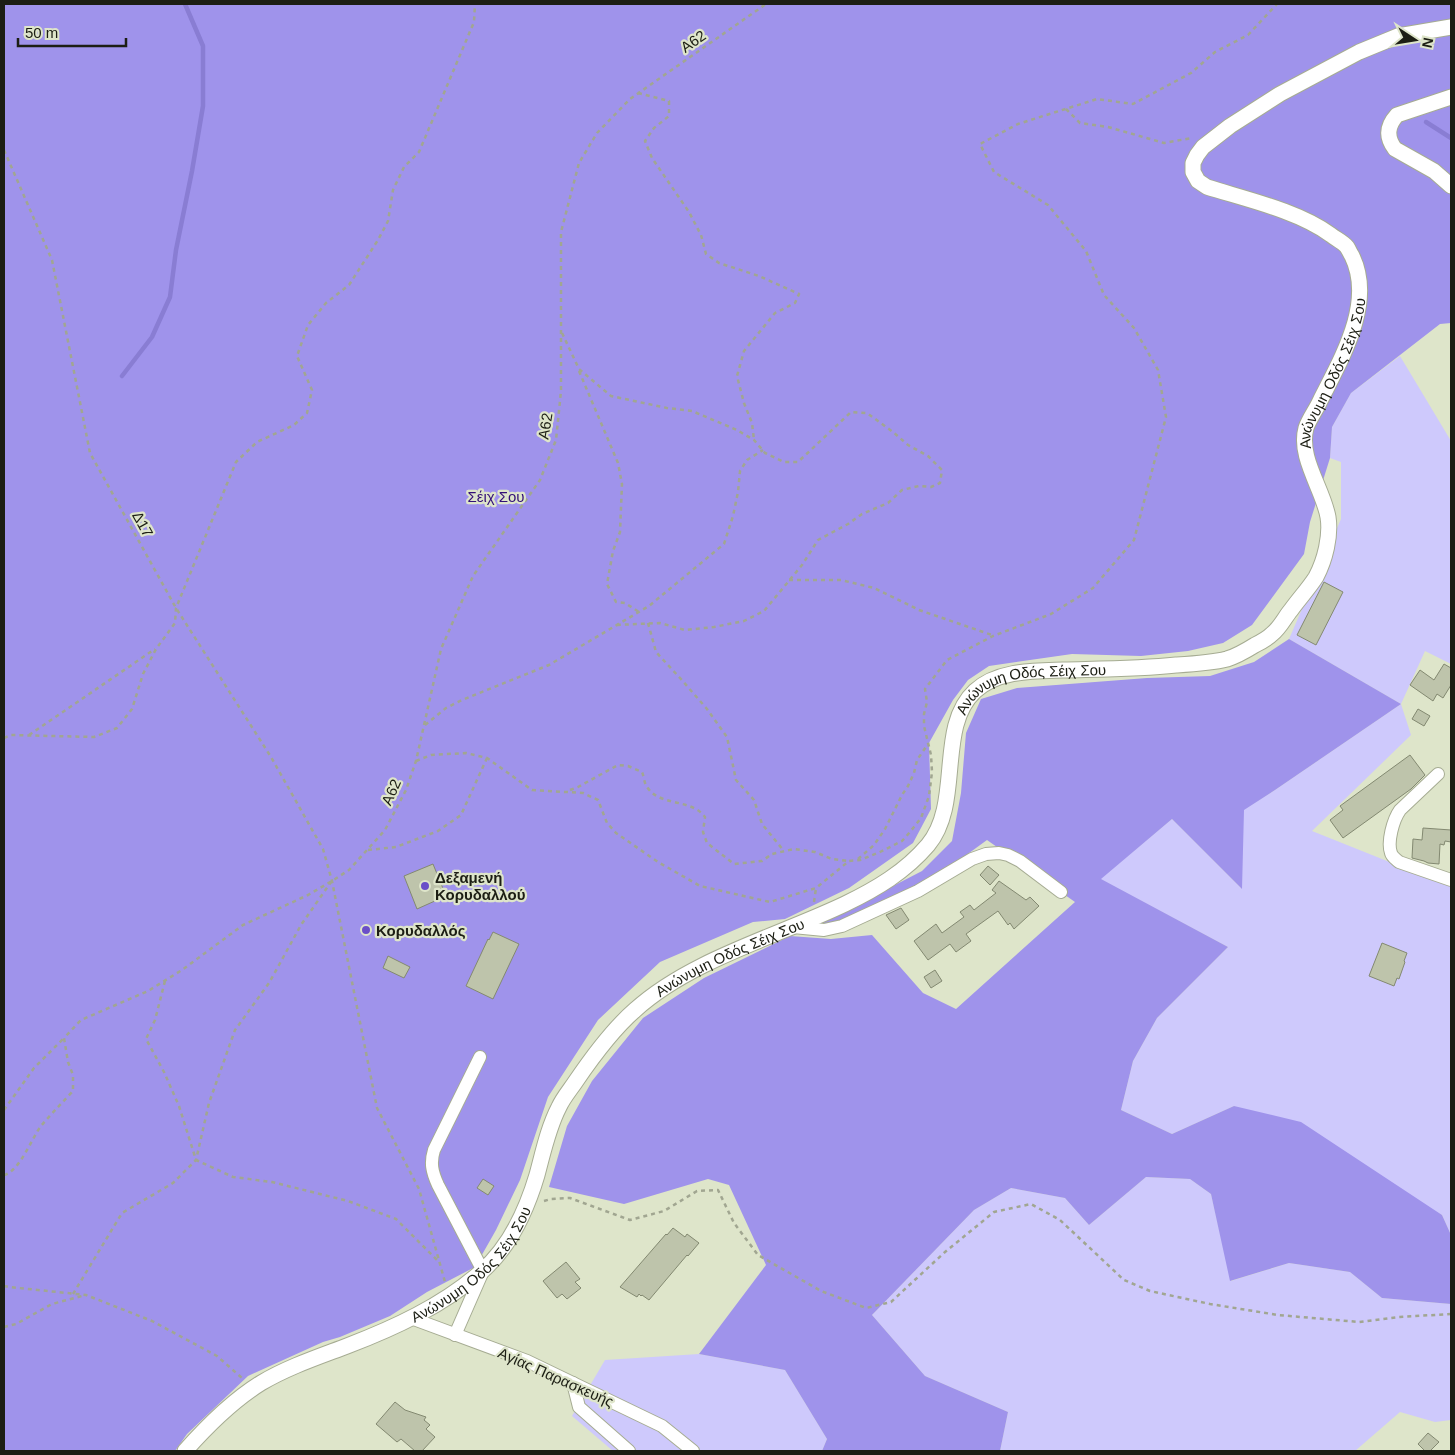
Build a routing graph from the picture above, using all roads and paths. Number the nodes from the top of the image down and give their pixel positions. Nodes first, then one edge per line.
1 (474, 4) edge
2 (766, 4) edge
3 (1277, 4) edge
4 (1451, 28) edge
5 (638, 93) junction
6 (1451, 97) edge
7 (1066, 109) junction
8 (1203, 147) junction
9 (4, 150) edge
10 (1451, 186) edge
11 (561, 332) junction
12 (579, 370) junction
13 (754, 440) junction
14 (763, 450) junction
15 (789, 580) junction
16 (176, 608) junction
17 (640, 612) junction
18 (648, 623) junction
19 (616, 625) junction
20 (994, 636) junction
21 (156, 648) junction
22 (424, 726) junction
23 (28, 736) junction
24 (4, 738) edge
25 (929, 744) junction
26 (487, 758) junction
27 (416, 761) junction
28 (1438, 774) dead end
29 (567, 791) junction
30 (368, 850) junction
31 (784, 851) junction
32 (857, 860) junction
33 (849, 861) junction
34 (1451, 880) edge
35 (332, 881) junction
36 (1061, 892) dead end
37 (793, 927) junction
38 (165, 980) junction
39 (64, 1038) junction
40 (480, 1057) dead end
41 (4, 1110) edge
42 (196, 1160) junction
43 (4, 1175) edge
44 (528, 1205) junction
45 (440, 1263) junction
46 (483, 1270) junction
47 (4, 1286) edge
48 (73, 1294) junction
49 (86, 1295) junction
50 (448, 1296) junction
51 (1451, 1314) edge
52 (411, 1318) junction
53 (4, 1327) edge
54 (455, 1335) junction
55 (573, 1384) junction
56 (254, 1388) junction
57 (185, 1451) edge
58 (629, 1451) edge
59 (693, 1451) edge

1 - 16 path
2 - 5 path, Α62
3 - 7 path
4 - 8 street, Ανώνυμη Οδός Σέιχ Σου
5 - 11 path, Α62
5 - 13 path
6 - 10 street
7 - 8 path
7 - 20 path
8 - 37 street, Ανώνυμη Οδός Σέιχ Σου
9 - 16 path, Δ17
11 - 12 path
11 - 22 path, Α62
12 - 13 path
12 - 17 path
13 - 14 path
14 - 15 path
14 - 17 path
15 - 18 path
15 - 20 path
16 - 21 path
16 - 35 path, Δ17
17 - 19 path
18 - 19 path
18 - 31 path
19 - 22 path
20 - 25 path
21 - 23 path
21 - 23 path
22 - 27 path, Α62
23 - 24 path
25 - 32 path
25 - 32 path
26 - 27 path
26 - 29 path
26 - 30 path
27 - 30 path, Α62
28 - 34 street
29 - 31 path
29 - 33 path
30 - 35 path, Α62
31 - 33 path
32 - 33 path
35 - 38 path
35 - 42 path
35 - 45 path, Δ17
36 - 37 street
37 - 44 street, Ανώνυμη Οδός Σέιχ Σου
38 - 39 path
38 - 42 path
39 - 41 path
39 - 43 path
40 - 46 street
42 - 45 path
42 - 48 path
44 - 46 street, Ανώνυμη Οδός Σέιχ Σου
44 - 51 path
45 - 50 path, Δ17
46 - 50 street, Ανώνυμη Οδός Σέιχ Σου
46 - 54 street
47 - 48 path
48 - 49 path
49 - 53 path
49 - 56 path
50 - 52 street, Ανώνυμη Οδός Σέιχ Σου
52 - 54 street, Αγίας Παρασκευής
52 - 56 street, Ανώνυμη Οδός Σέιχ Σου
54 - 55 street, Αγίας Παρασκευής
55 - 58 street
55 - 59 street, Αγίας Παρασκευής
56 - 57 street, Ανώνυμη Οδός Σέιχ Σου

